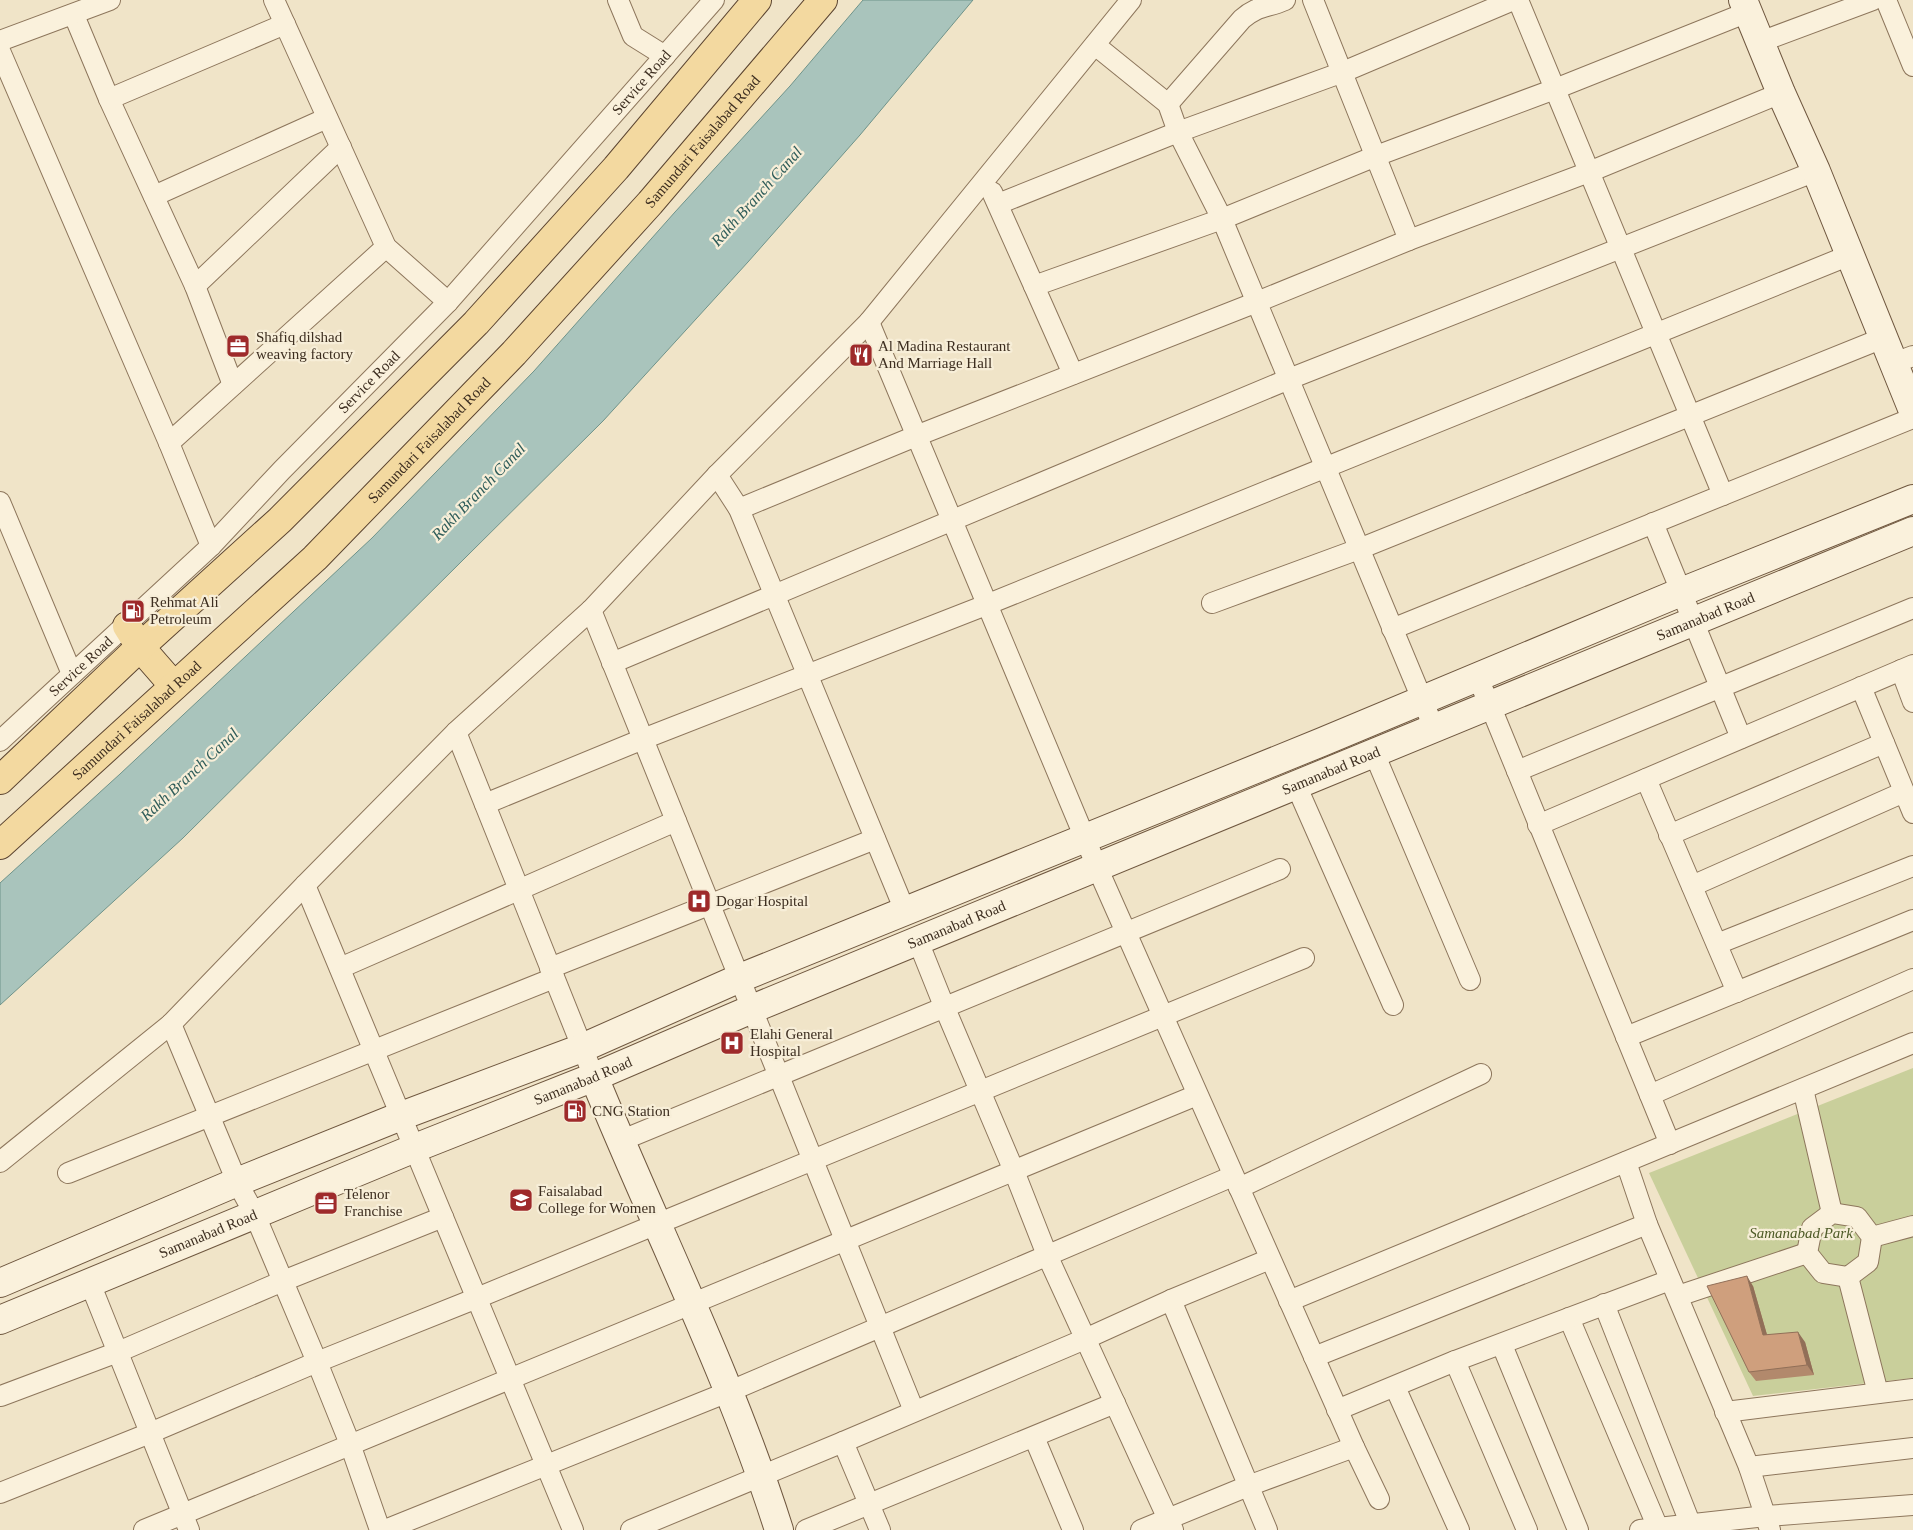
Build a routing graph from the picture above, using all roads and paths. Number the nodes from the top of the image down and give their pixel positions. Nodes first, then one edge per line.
1 (110, 0) edge
2 (274, 0) edge
3 (618, 0) edge
4 (714, 0) edge
5 (757, 0) edge
6 (823, 0) edge
7 (1130, 0) edge
8 (1285, 0) edge
9 (1312, 0) edge
10 (1513, 0) edge
11 (1518, 0) edge
12 (1873, 0) edge
13 (1886, 0) edge
14 (1746, 6) edge
15 (71, 16) junction
16 (285, 24) junction
17 (0, 41) edge
18 (1760, 42) junction
19 (1094, 45) junction
20 (0, 51) edge
21 (665, 56) junction
22 (1913, 66) edge
23 (1343, 72) junction
24 (1554, 89) junction
25 (1781, 93) junction
26 (109, 99) junction
27 (1168, 104) junction
28 (327, 118) junction
29 (1178, 132) junction
30 (341, 147) junction
31 (1376, 156) junction
32 (1816, 171) junction
33 (1589, 172) junction
34 (986, 178) junction
35 (154, 196) junction
36 (998, 204) junction
37 (1222, 219) junction
38 (1409, 240) junction
39 (386, 247) junction
40 (1621, 248) junction
41 (1850, 254) junction
42 (195, 286) junction
43 (1034, 286) junction
44 (448, 302) junction
45 (1257, 302) junction
46 (869, 322) junction
47 (1656, 333) junction
48 (1883, 338) junction
49 (1903, 360) edge
50 (1073, 374) junction
51 (1289, 379) junction
52 (233, 385) junction
53 (1913, 411) edge
54 (1690, 416) junction
55 (1913, 418) edge
56 (916, 436) junction
57 (169, 443) junction
58 (1325, 467) junction
59 (717, 475) junction
60 (1723, 495) junction
61 (1913, 499) edge
62 (0, 502) edge
63 (739, 509) junction
64 (951, 522) junction
65 (1653, 523) junction
66 (1913, 531) edge
67 (211, 546) junction
68 (1359, 549) junction
69 (1681, 592) junction
70 (774, 594) junction
71 (1212, 603) dead end
72 (986, 604) junction
73 (1913, 608) edge
74 (591, 610) junction
75 (1693, 621) junction
76 (1392, 628) junction
77 (133, 636) junction
78 (612, 662) junction
79 (1907, 668) edge
80 (72, 674) junction
81 (808, 675) junction
82 (1477, 677) junction
83 (174, 686) junction
84 (1861, 687) junction
85 (1720, 688) junction
86 (1422, 700) junction
87 (1913, 702) edge
88 (1490, 705) junction
89 (1434, 728) junction
90 (456, 732) junction
91 (1741, 738) junction
92 (643, 739) junction
93 (0, 741) edge
94 (1884, 743) junction
95 (1374, 753) junction
96 (1517, 772) junction
97 (1646, 779) junction
98 (0, 780) edge
99 (1296, 785) junction
100 (1904, 792) junction
101 (485, 804) junction
102 (1913, 812) edge
103 (676, 821) junction
104 (1538, 825) junction
105 (1669, 835) junction
106 (1084, 837) junction
107 (875, 839) junction
108 (0, 844) edge
109 (1913, 866) edge
110 (1097, 867) junction
111 (1280, 869) dead end
112 (305, 885) junction
113 (1692, 886) junction
114 (519, 890) junction
115 (710, 906) junction
116 (906, 911) junction
117 (1913, 920) edge
118 (1126, 932) junction
119 (918, 941) junction
120 (1716, 944) junction
121 (1304, 958) dead end
122 (340, 968) junction
123 (552, 973) junction
124 (740, 978) junction
125 (1470, 980) dead end
126 (1913, 980) edge
127 (1737, 992) junction
128 (1393, 1005) dead end
129 (944, 1006) junction
130 (752, 1009) junction
131 (1162, 1015) junction
132 (171, 1024) junction
133 (1626, 1037) junction
134 (1913, 1044) edge
135 (582, 1048) junction
136 (374, 1050) junction
137 (1481, 1074) dead end
138 (779, 1075) junction
139 (594, 1077) junction
140 (1803, 1089) junction
141 (980, 1091) junction
142 (1650, 1094) junction
143 (1197, 1095) junction
144 (401, 1116) junction
145 (210, 1118) junction
146 (620, 1141) junction
147 (1670, 1144) junction
148 (415, 1148) junction
149 (813, 1159) junction
150 (0, 1162) edge
151 (1626, 1162) junction
152 (1014, 1171) junction
153 (68, 1173) dead end
154 (236, 1182) junction
155 (1236, 1182) junction
156 (1832, 1213) junction
157 (255, 1215) junction
158 (443, 1217) junction
159 (657, 1224) junction
160 (1647, 1224) junction
161 (1913, 1226) edge
162 (1872, 1237) junction
163 (845, 1240) junction
164 (1808, 1253) junction
165 (1047, 1255) junction
166 (1270, 1259) junction
167 (1848, 1277) junction
168 (283, 1281) junction
169 (0, 1283) edge
170 (90, 1283) junction
171 (1674, 1288) junction
172 (477, 1298) junction
173 (1171, 1300) junction
174 (1289, 1301) junction
175 (691, 1304) junction
176 (1604, 1304) junction
177 (1569, 1318) junction
178 (0, 1320) edge
179 (881, 1328) junction
180 (1085, 1339) junction
181 (1502, 1344) junction
182 (118, 1352) junction
183 (1314, 1357) junction
184 (1455, 1361) junction
185 (317, 1362) junction
186 (511, 1379) junction
187 (1395, 1387) junction
188 (1913, 1389) edge
189 (728, 1392) junction
190 (1878, 1393) junction
191 (1, 1396) edge
192 (1115, 1404) junction
193 (1337, 1410) junction
194 (914, 1411) junction
195 (1726, 1412) junction
196 (150, 1433) junction
197 (1034, 1437) junction
198 (843, 1442) junction
199 (350, 1444) junction
200 (1354, 1447) junction
201 (1913, 1448) edge
202 (547, 1466) junction
203 (1749, 1467) junction
204 (762, 1476) junction
205 (1248, 1486) junction
206 (0, 1493) edge
207 (1379, 1499) dead end
208 (870, 1504) junction
209 (1913, 1504) edge
210 (186, 1523) edge
211 (1690, 1523) junction
212 (1768, 1523) edge
213 (1170, 1525) edge
214 (1649, 1529) edge
215 (144, 1530) edge
216 (380, 1530) edge
217 (385, 1530) edge
218 (574, 1530) edge
219 (631, 1530) edge
220 (779, 1530) edge
221 (806, 1530) edge
222 (880, 1530) edge
223 (1074, 1530) edge
224 (1141, 1530) edge
225 (1267, 1530) edge
226 (1459, 1530) edge
227 (1527, 1530) edge
228 (1578, 1530) edge

1 - 15 street
2 - 16 street
3 - 21 street
4 - 21 street, Service Road
5 - 77 main road
6 - 83 main road, Samundari Faisalabad Road
7 - 19 street
8 - 27 street
9 - 23 street
10 - 23 street
11 - 24 street
12 - 18 street
13 - 22 street
14 - 18 street
14 - 24 street
15 - 17 street
15 - 26 street
16 - 26 street
16 - 28 street
18 - 25 street
19 - 27 street
19 - 34 street
20 - 57 street
21 - 44 street, Service Road
23 - 29 street
23 - 31 street
24 - 31 street
24 - 33 street
25 - 32 street
25 - 33 street
26 - 35 street
27 - 29 street
28 - 30 street
28 - 35 street
29 - 36 street
29 - 37 street
30 - 39 street
30 - 42 street
31 - 37 street
31 - 38 street
32 - 40 street
32 - 41 street
33 - 38 street
33 - 40 street
34 - 36 street
34 - 46 street
35 - 42 street
36 - 43 street
37 - 43 street
37 - 45 street
38 - 45 street
39 - 44 street
39 - 52 street
40 - 47 street
40 - 51 street
41 - 47 street
41 - 48 street
42 - 52 street
43 - 50 street
44 - 67 street, Service Road
45 - 50 street
45 - 51 street
46 - 56 street
46 - 59 street
47 - 54 street
47 - 58 street
48 - 49 street
48 - 54 street
49 - 53 street
50 - 56 street
51 - 58 street
51 - 64 street
52 - 57 street
54 - 60 street
54 - 68 street
55 - 60 street
56 - 63 street
56 - 64 street
57 - 67 street
58 - 68 street
58 - 72 street
59 - 63 street
59 - 74 street
60 - 65 street
61 - 69 street, Samanabad Road
62 - 80 street
63 - 70 street
64 - 70 street
64 - 72 street
65 - 69 street
65 - 76 street
66 - 75 street, Samanabad Road
67 - 77 street, Service Road
68 - 71 street
68 - 76 street
69 - 75 street
69 - 82 street, Samanabad Road
70 - 78 street
70 - 81 street
72 - 81 street
72 - 106 street
73 - 85 street
74 - 78 street
74 - 90 street
75 - 85 street
75 - 88 street, Samanabad Road
76 - 86 street
77 - 80 street, Service Road
77 - 83 main road
77 - 98 main road
78 - 92 street
79 - 84 street
79 - 87 street
80 - 93 street, Service Road
81 - 92 street
81 - 107 street
82 - 86 street, Samanabad Road
82 - 88 street
83 - 108 main road, Samundari Faisalabad Road
84 - 91 street
84 - 94 street
85 - 91 street
85 - 96 street
86 - 89 street
86 - 106 street, Samanabad Road
88 - 89 street, Samanabad Road
88 - 96 street
89 - 95 street, Samanabad Road
90 - 101 street
90 - 112 street
91 - 97 street
92 - 101 street
92 - 103 street
94 - 100 street
94 - 105 street
95 - 99 street, Samanabad Road
95 - 125 street
96 - 104 street
97 - 104 street
97 - 105 street
99 - 110 street, Samanabad Road
99 - 128 street
100 - 102 street
100 - 113 street
101 - 114 street
103 - 114 street
103 - 115 street
104 - 133 street
105 - 113 street
106 - 110 street
106 - 116 street, Samanabad Road
107 - 115 street
107 - 116 street
109 - 120 street
110 - 118 street
110 - 119 street, Samanabad Road
111 - 118 street
112 - 122 street
112 - 132 street
113 - 120 street
114 - 122 street
114 - 123 street
115 - 123 street
115 - 124 street
116 - 124 street, Samanabad Road
117 - 127 street
118 - 129 street
118 - 131 street
119 - 129 street
119 - 130 street, Samanabad Road
120 - 127 street
121 - 131 street
122 - 136 street
123 - 135 street
123 - 136 street
124 - 130 street
124 - 135 street, Samanabad Road
126 - 142 street
127 - 133 street
129 - 138 street
129 - 141 street
130 - 138 street
130 - 139 street, Samanabad Road
131 - 141 street
131 - 143 street
132 - 145 street
132 - 150 street
133 - 142 street
134 - 140 street
135 - 139 street
135 - 144 street, Samanabad Road
136 - 144 street
136 - 145 street
137 - 155 street
138 - 146 street
138 - 149 street
139 - 146 street
139 - 148 street, Samanabad Road
140 - 147 street
140 - 156 street
141 - 149 street
141 - 152 street
142 - 147 street
143 - 152 street
143 - 155 street
144 - 148 street
144 - 154 street, Samanabad Road
145 - 153 street
145 - 154 street
146 - 159 street
147 - 151 street
148 - 157 street, Samanabad Road
148 - 158 street
149 - 159 street
149 - 163 street
151 - 160 street
151 - 174 street
152 - 163 street
152 - 165 street
154 - 157 street
154 - 169 street, Samanabad Road
155 - 165 street
155 - 166 street
156 - 162 street
156 - 164 street
157 - 168 street
157 - 170 street, Samanabad Road
158 - 168 street
158 - 172 street
159 - 172 street
159 - 175 street
160 - 171 street
160 - 183 street
161 - 162 street
162 - 167 street
163 - 175 street
163 - 179 street
164 - 167 street
164 - 171 street
165 - 179 street
165 - 180 street
166 - 173 street
166 - 174 street
167 - 190 street
168 - 182 street
168 - 185 street
170 - 178 street, Samanabad Road
170 - 182 street
171 - 176 street
171 - 195 street
172 - 185 street
172 - 186 street
173 - 180 street
173 - 205 street
174 - 183 street
175 - 186 street
175 - 189 street
176 - 177 street
176 - 211 street
177 - 181 street
177 - 214 street
179 - 189 street
179 - 194 street
180 - 192 street
180 - 194 street
181 - 184 street
181 - 228 street
182 - 191 street
182 - 196 street
183 - 193 street
184 - 187 street
184 - 227 street
185 - 196 street
185 - 199 street
186 - 199 street
186 - 202 street
187 - 193 street
187 - 226 street
188 - 190 street
189 - 202 street
189 - 204 street
190 - 195 street
192 - 197 street
192 - 213 street
193 - 200 street
194 - 198 street
195 - 203 street
196 - 206 street
196 - 210 street
197 - 208 street
197 - 223 street
198 - 204 street
198 - 208 street
199 - 210 street
199 - 216 street
200 - 205 street
200 - 207 street
201 - 203 street
202 - 217 street
202 - 218 street
203 - 212 street
204 - 219 street
204 - 220 street
205 - 213 street
205 - 225 street
208 - 221 street
208 - 222 street
209 - 212 street
210 - 215 street
211 - 212 street
211 - 214 street
213 - 224 street

